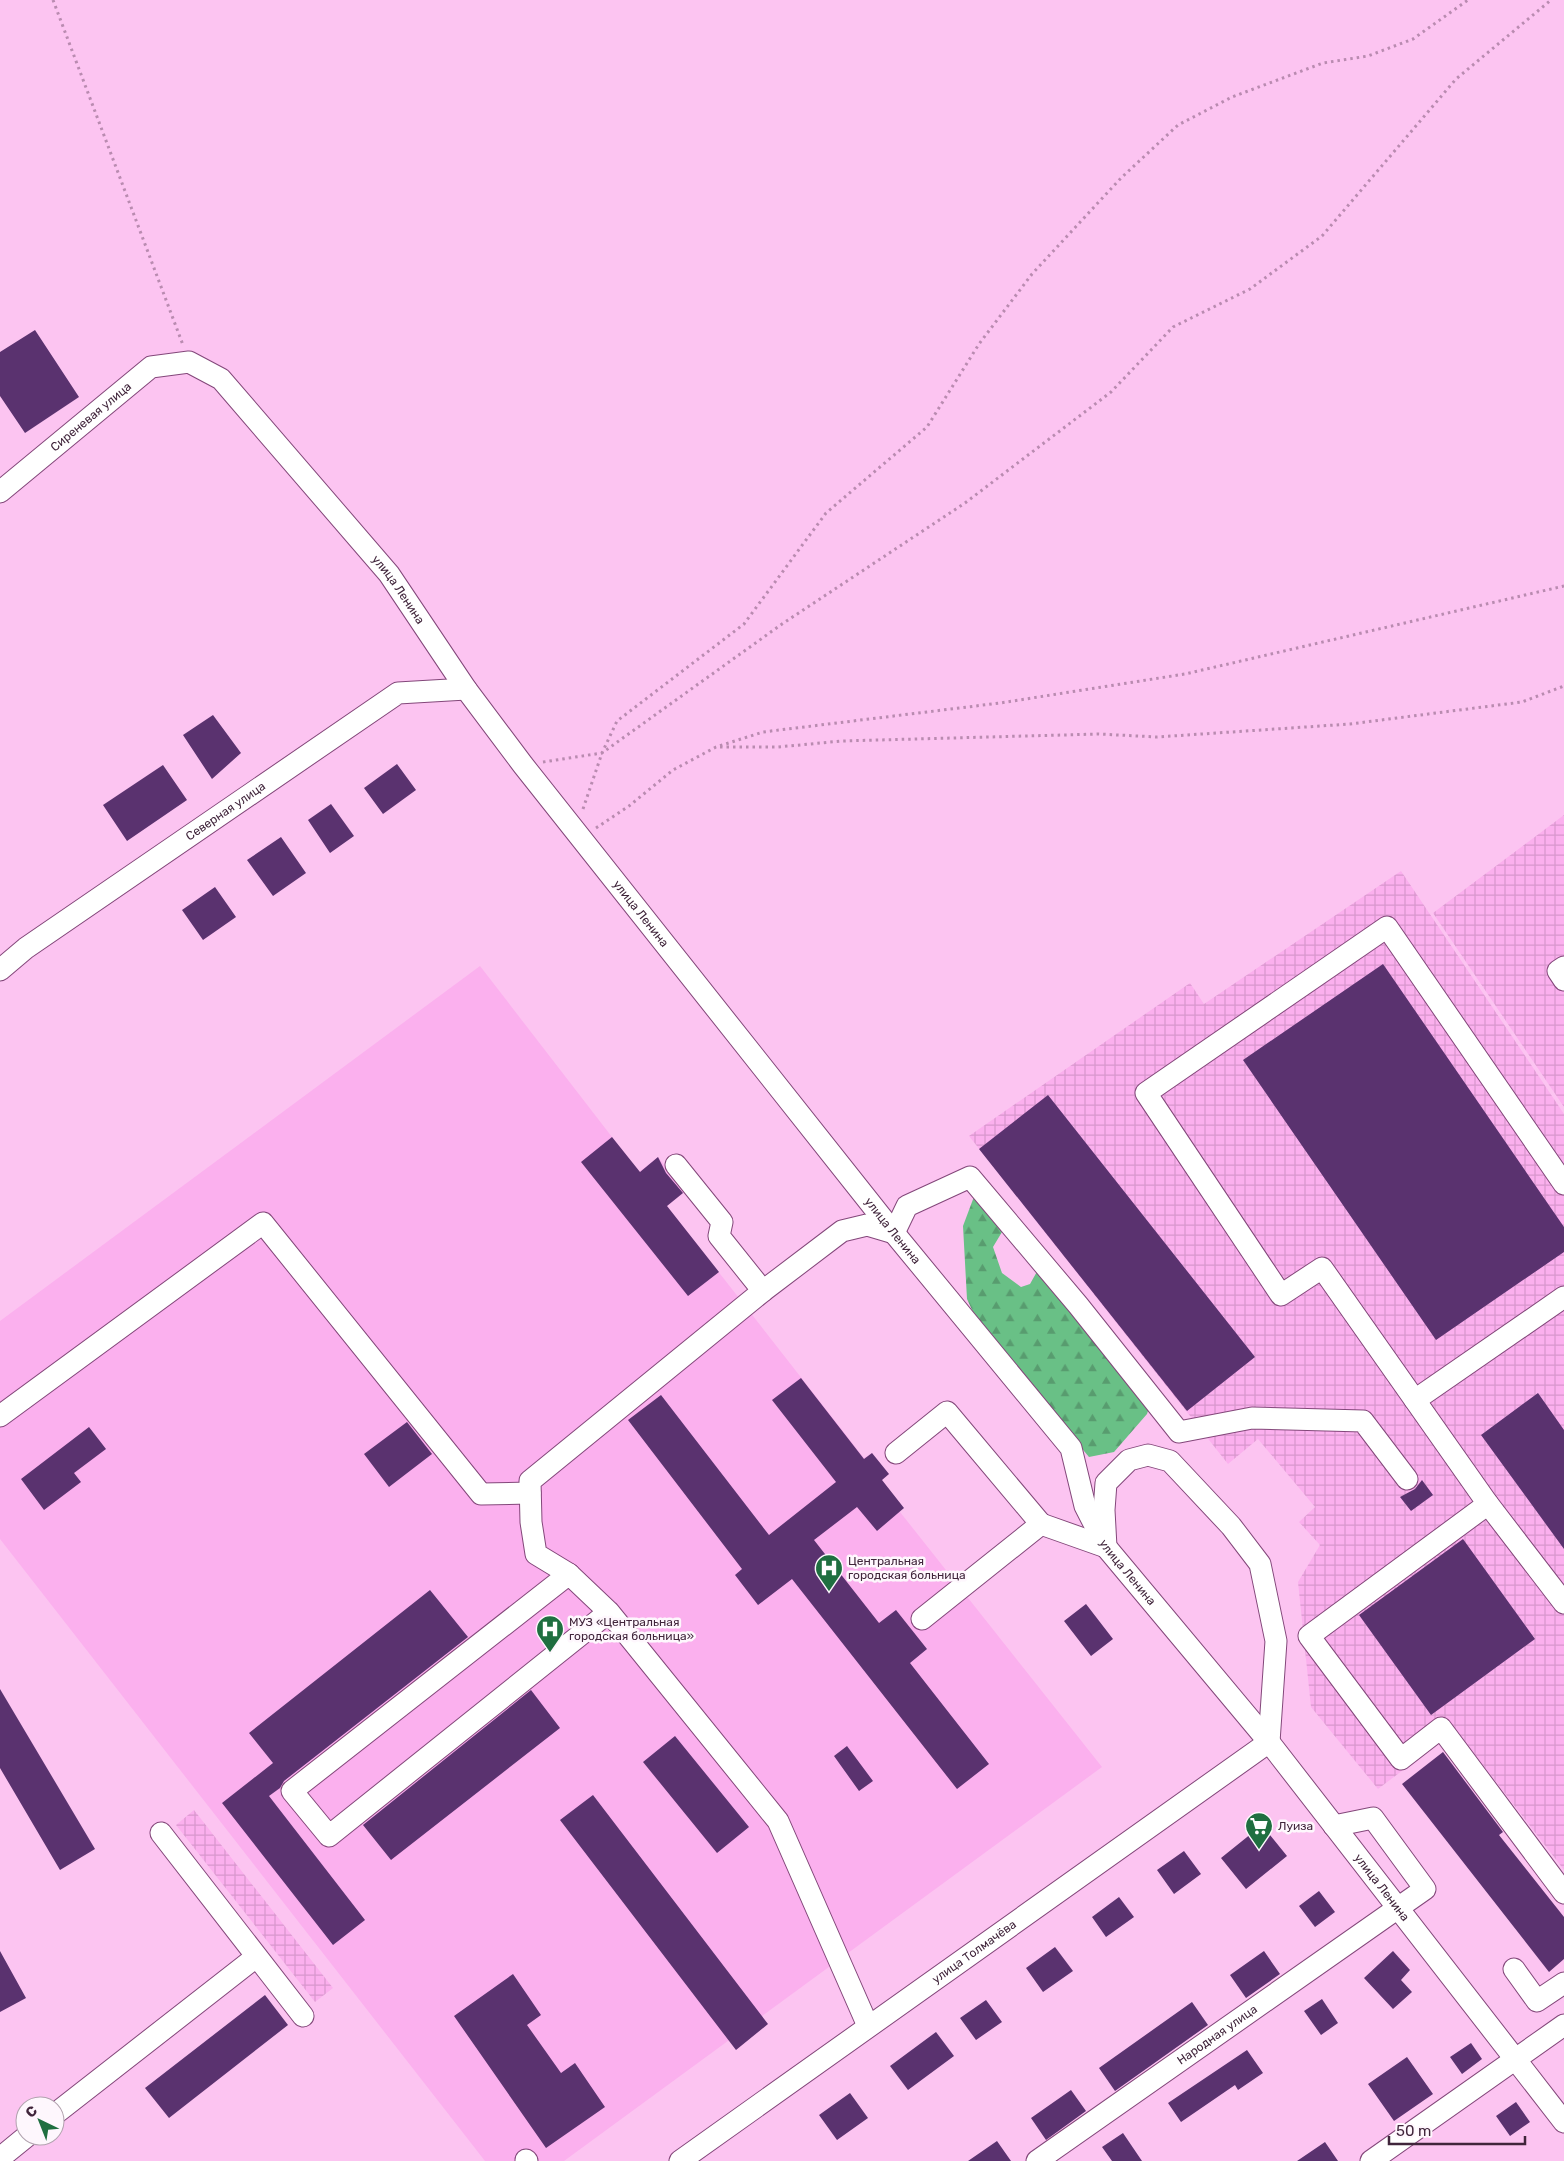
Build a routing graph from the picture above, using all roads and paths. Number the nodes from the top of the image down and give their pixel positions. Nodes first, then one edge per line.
1 (53, 0) edge
2 (1468, 0) edge
3 (1551, 0) edge
4 (189, 362) junction
5 (0, 492) edge
6 (1564, 586) edge
7 (1564, 686) edge
8 (466, 689) junction
9 (716, 747) junction
10 (602, 753) junction
11 (523, 766) junction
12 (578, 835) junction
13 (1564, 967) edge
14 (0, 970) edge
15 (1564, 980) edge
16 (676, 1165) dead end
17 (1564, 1184) edge
18 (894, 1233) junction
19 (764, 1291) junction
20 (1564, 1297) edge
21 (1415, 1400) junction
22 (0, 1416) edge
23 (896, 1453) dead end
24 (1407, 1480) dead end
25 (530, 1493) junction
26 (1488, 1504) junction
27 (1041, 1524) junction
28 (1106, 1547) junction
29 (569, 1574) junction
30 (1564, 1603) edge
31 (609, 1612) junction
32 (922, 1619) dead end
33 (1268, 1742) junction
34 (1334, 1826) junction
35 (161, 1833) dead end
36 (1564, 1892) edge
37 (1399, 1909) junction
38 (256, 1957) junction
39 (1514, 1969) dead end
40 (1564, 1983) edge
41 (303, 2016) dead end
42 (868, 2026) junction
43 (1564, 2026) edge
44 (1516, 2059) junction
45 (65, 2106) edge
46 (1564, 2122) edge
47 (15, 2146) edge
48 (0, 2158) edge
49 (681, 2161) edge
50 (1037, 2161) edge
51 (1371, 2161) edge

1 - 4 path
2 - 10 path
3 - 10 path
4 - 5 street, Сиреневая улица
4 - 8 street, улица Ленина
6 - 9 path
7 - 9 path
8 - 11 street, улица Ленина
8 - 14 street, Северная улица
9 - 12 path
10 - 11 path
10 - 12 path
11 - 12 street, улица Ленина
12 - 18 street, улица Ленина
13 - 15 street
16 - 19 street
17 - 21 street
18 - 19 street
18 - 24 street
18 - 28 street, улица Ленина
19 - 25 street
20 - 21 street
21 - 26 street
22 - 25 street
23 - 27 street
25 - 29 street
26 - 30 street
26 - 36 street
27 - 28 street
27 - 32 street
28 - 33 street, улица Ленина
28 - 33 street
29 - 31 street
29 - 31 street
31 - 42 street
33 - 34 street, улица Ленина
33 - 42 street, улица Толмачёва
34 - 37 street, улица Ленина
34 - 37 street, Народная улица
35 - 38 street
37 - 44 street, улица Ленина
37 - 50 street, Народная улица
38 - 41 street
38 - 45 street
39 - 40 street
42 - 49 street, улица Толмачёва
43 - 44 street
44 - 46 street, улица Ленина
44 - 51 street
47 - 48 street

